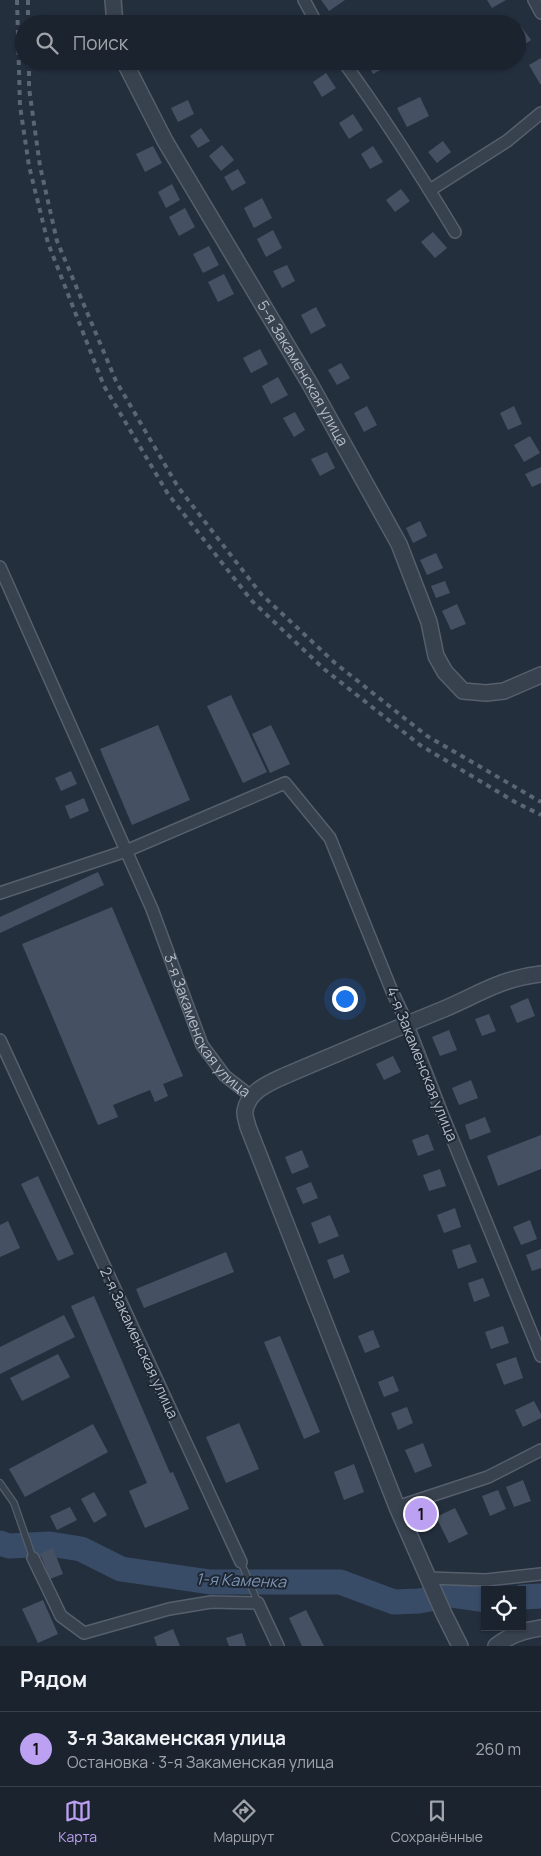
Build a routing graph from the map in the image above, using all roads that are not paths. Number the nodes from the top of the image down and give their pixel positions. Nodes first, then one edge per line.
1 (113, 0) edge
2 (304, 0) edge
3 (534, 0) edge
4 (541, 13) edge
5 (114, 15) edge
6 (312, 15) edge
7 (129, 70) edge
8 (349, 70) edge
9 (541, 113) edge
10 (430, 190) junction
11 (455, 232) dead end
12 (0, 567) edge
13 (541, 676) edge
14 (126, 851) junction
15 (0, 892) edge
16 (541, 974) edge
17 (407, 1023) junction
18 (0, 1040) edge
19 (251, 1096) junction
20 (541, 1356) edge
21 (541, 1450) edge
22 (0, 1482) edge
23 (397, 1507) junction
24 (33, 1558) joint
25 (240, 1562) joint
26 (541, 1574) edge
27 (429, 1578) junction
28 (258, 1603) junction
29 (541, 1628) edge
30 (278, 1646) edge
31 (460, 1646) edge
32 (496, 1646) edge

1 - 5 street
2 - 6 street
3 - 4 street
7 - 13 street, 5-я Закаменская улица
8 - 10 street
9 - 10 street
10 - 11 street
12 - 14 street, 3-я Закаменская улица
14 - 15 street
14 - 17 street, 4-я Закаменская улица
14 - 19 street, 3-я Закаменская улица
16 - 17 street
17 - 19 street
17 - 20 street, 4-я Закаменская улица
18 - 25 street, 2-я Закаменская улица
19 - 23 street, 3-я Закаменская улица
21 - 23 street
22 - 24 lane
23 - 27 street, 3-я Закаменская улица
24 - 28 street
25 - 28 lane, 2-я Закаменская улица
26 - 27 street
27 - 31 street, 3-я Закаменская улица
28 - 30 street, 2-я Закаменская улица
29 - 32 street

